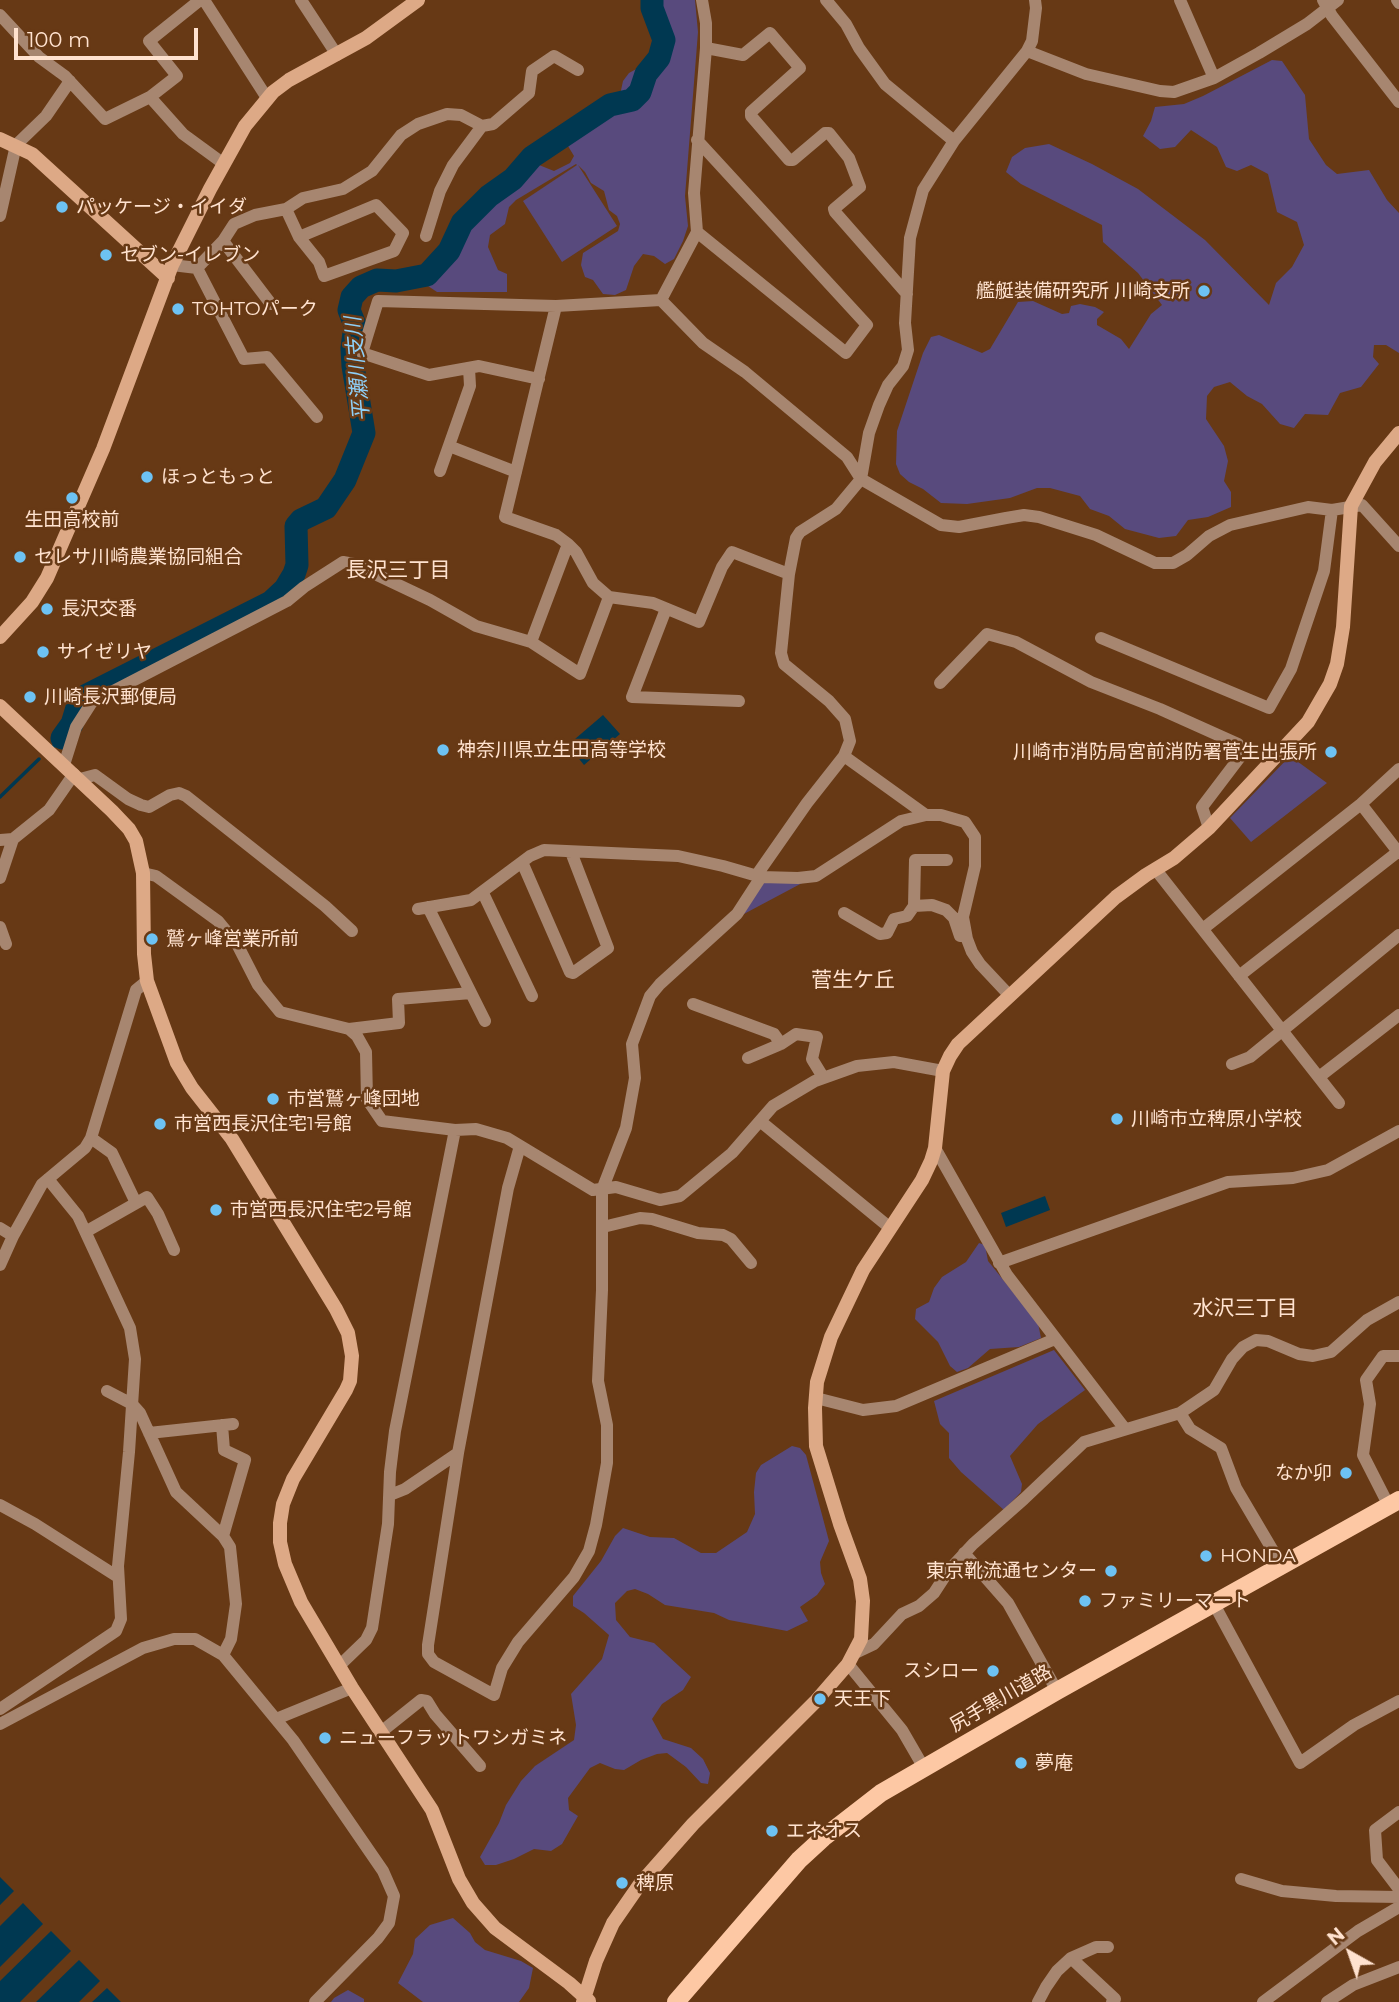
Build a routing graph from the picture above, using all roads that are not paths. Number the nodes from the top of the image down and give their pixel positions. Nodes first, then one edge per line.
1 (202, 0) edge
2 (301, 0) edge
3 (418, 0) edge
4 (702, 0) edge
5 (826, 0) edge
6 (1035, 0) edge
7 (1180, 0) edge
8 (1329, 3) edge
9 (0, 15) edge
10 (706, 48) junction
11 (1027, 51) junction
12 (337, 55) junction
13 (578, 69) dead end
14 (1214, 78) junction
15 (70, 81) junction
16 (150, 97) junction
17 (267, 98) junction
18 (1399, 102) edge
19 (482, 126) junction
20 (0, 139) edge
21 (697, 140) junction
22 (954, 141) junction
23 (16, 145) junction
24 (224, 164) junction
25 (286, 209) junction
26 (0, 216) edge
27 (697, 232) junction
28 (426, 236) dead end
29 (299, 237) junction
30 (223, 241) junction
31 (197, 268) junction
32 (170, 272) junction
33 (907, 294) junction
34 (661, 300) junction
35 (271, 304) dead end
36 (556, 306) junction
37 (469, 368) junction
38 (539, 379) junction
39 (317, 417) dead end
40 (1399, 433) edge
41 (449, 446) junction
42 (440, 471) dead end
43 (516, 472) junction
44 (861, 479) junction
45 (1351, 506) junction
46 (1332, 510) junction
47 (569, 544) junction
48 (1399, 546) edge
49 (789, 574) junction
50 (609, 597) junction
51 (666, 609) junction
52 (0, 637) edge
53 (1101, 638) dead end
54 (531, 642) junction
55 (940, 683) dead end
56 (739, 701) dead end
57 (0, 706) edge
58 (844, 756) junction
59 (69, 769) junction
60 (1399, 769) edge
61 (1361, 804) junction
62 (926, 815) junction
63 (1209, 828) junction
64 (6, 840) edge
65 (571, 852) junction
66 (1399, 852) edge
67 (947, 860) dead end
68 (522, 862) junction
69 (1156, 870) junction
70 (143, 873) junction
71 (758, 876) junction
72 (0, 878) edge
73 (483, 893) junction
74 (914, 906) junction
75 (844, 913) dead end
76 (0, 927) edge
77 (1204, 928) junction
78 (352, 931) dead end
79 (1399, 935) edge
80 (967, 939) junction
81 (6, 943) dead end
82 (1239, 976) junction
83 (147, 981) junction
84 (471, 993) junction
85 (532, 996) dead end
86 (1010, 996) junction
87 (693, 1004) dead end
88 (1399, 1015) edge
89 (485, 1021) dead end
90 (349, 1030) junction
91 (1282, 1030) junction
92 (781, 1044) junction
93 (748, 1058) dead end
94 (1232, 1064) dead end
95 (943, 1071) junction
96 (823, 1077) junction
97 (1319, 1077) junction
98 (1339, 1103) dead end
99 (760, 1121) junction
100 (455, 1130) junction
101 (1399, 1131) edge
102 (92, 1138) junction
103 (520, 1146) junction
104 (935, 1148) junction
105 (48, 1180) junction
106 (602, 1190) junction
107 (136, 1203) junction
108 (603, 1227) junction
109 (889, 1227) junction
110 (0, 1228) edge
111 (87, 1231) junction
112 (13, 1236) junction
113 (174, 1250) dead end
114 (751, 1263) dead end
115 (999, 1263) junction
116 (0, 1265) edge
117 (1399, 1302) edge
118 (1055, 1339) junction
119 (1399, 1356) edge
120 (107, 1391) dead end
121 (816, 1398) junction
122 (132, 1404) junction
123 (1180, 1413) junction
124 (1125, 1429) junction
125 (149, 1433) junction
126 (458, 1453) junction
127 (390, 1495) junction
128 (1394, 1503) edge
129 (0, 1506) edge
130 (223, 1536) junction
131 (964, 1553) junction
132 (1282, 1566) junction
133 (118, 1577) junction
134 (1214, 1604) junction
135 (223, 1655) junction
136 (851, 1658) junction
137 (339, 1666) junction
138 (352, 1688) junction
139 (1056, 1691) junction
140 (1399, 1701) edge
141 (0, 1709) edge
142 (276, 1719) junction
143 (0, 1723) edge
144 (381, 1732) junction
145 (480, 1766) dead end
146 (924, 1768) junction
147 (1399, 1812) edge
148 (1241, 1879) dead end
149 (1399, 1889) edge
150 (1399, 1897) edge
151 (1399, 1907) edge
152 (1108, 1947) dead end
153 (1071, 1958) junction
154 (1399, 1967) edge
155 (586, 2000) edge
156 (314, 2002) edge
157 (676, 2002) edge
158 (1038, 2002) edge
159 (1112, 2002) edge
160 (1264, 2002) edge
161 (1327, 2002) edge

1 - 16 street
1 - 17 street
2 - 12 street
3 - 12 street
4 - 10 street
5 - 22 street
6 - 11 street
7 - 14 street
8 - 14 street
8 - 18 street
9 - 15 street
10 - 21 street
10 - 33 street
11 - 14 street
11 - 22 street
12 - 17 street
13 - 19 street
15 - 16 street
15 - 23 street
16 - 24 street
17 - 24 street
19 - 25 street
19 - 28 street
20 - 23 street
21 - 27 street
21 - 27 street
22 - 33 street
23 - 26 street
23 - 32 street
24 - 32 street
25 - 29 street
25 - 30 street
27 - 34 street
29 - 29 street
30 - 31 street
30 - 35 street
31 - 32 street
31 - 39 street
32 - 52 street
33 - 44 street
34 - 36 street
34 - 44 street
36 - 37 street
36 - 38 street
37 - 38 street
37 - 41 street
38 - 43 street
40 - 45 street
41 - 42 street
41 - 43 street
43 - 47 street
44 - 46 street
44 - 49 street
45 - 46 street
45 - 48 street
45 - 63 street
46 - 53 street
47 - 50 street
47 - 54 street
49 - 51 street
49 - 58 street
50 - 51 street
50 - 54 street
51 - 56 street
54 - 59 street
55 - 63 street
57 - 59 street
58 - 62 street
58 - 71 street
59 - 64 street
59 - 70 street
59 - 78 street
60 - 61 street
61 - 66 street
61 - 77 street
62 - 71 street
62 - 80 street
63 - 69 street
64 - 72 street
65 - 68 street
65 - 68 street
65 - 71 street
66 - 82 street
67 - 74 street
68 - 73 street
69 - 77 street
69 - 86 street
70 - 83 street
70 - 90 street
71 - 106 street
73 - 84 street
73 - 85 street
74 - 75 street
74 - 80 street
76 - 81 street
77 - 82 street
79 - 91 street
80 - 86 street
82 - 91 street
83 - 102 street
83 - 137 street
84 - 89 street
84 - 90 street
86 - 95 street
87 - 92 street
88 - 97 street
90 - 100 street
91 - 94 street
91 - 97 street
92 - 93 street
92 - 96 street
95 - 96 street
95 - 104 street
96 - 99 street
97 - 98 street
99 - 106 street
99 - 109 street
100 - 103 street
100 - 127 street
101 - 115 street
102 - 105 street
102 - 107 street
103 - 106 street
103 - 126 street
104 - 109 street
104 - 115 street
105 - 111 street
105 - 112 street
106 - 108 street
107 - 111 street
107 - 113 street
108 - 114 street
108 - 126 street
109 - 121 street
110 - 112 street
111 - 122 street
112 - 116 street
115 - 118 street
117 - 123 street
118 - 121 street
118 - 124 street
119 - 128 street
120 - 122 street
121 - 136 street
122 - 125 street
122 - 133 street
123 - 124 street
123 - 132 street
124 - 131 street
125 - 130 street
125 - 130 street
126 - 127 street
127 - 137 street
128 - 132 main road, 尻手黒川道路
129 - 133 street
130 - 135 street
131 - 136 street
131 - 139 street
132 - 134 main road, 尻手黒川道路
133 - 141 street
134 - 139 main road, 尻手黒川道路
134 - 140 street
135 - 142 street
135 - 143 street
136 - 146 street
136 - 155 street
137 - 138 street
138 - 142 street
138 - 144 street
139 - 146 main road, 尻手黒川道路
142 - 156 street
144 - 145 street
144 - 155 street
146 - 157 main road, 尻手黒川道路
147 - 149 street
148 - 150 street
151 - 160 street
152 - 153 street
153 - 158 street
153 - 159 street
154 - 161 street

